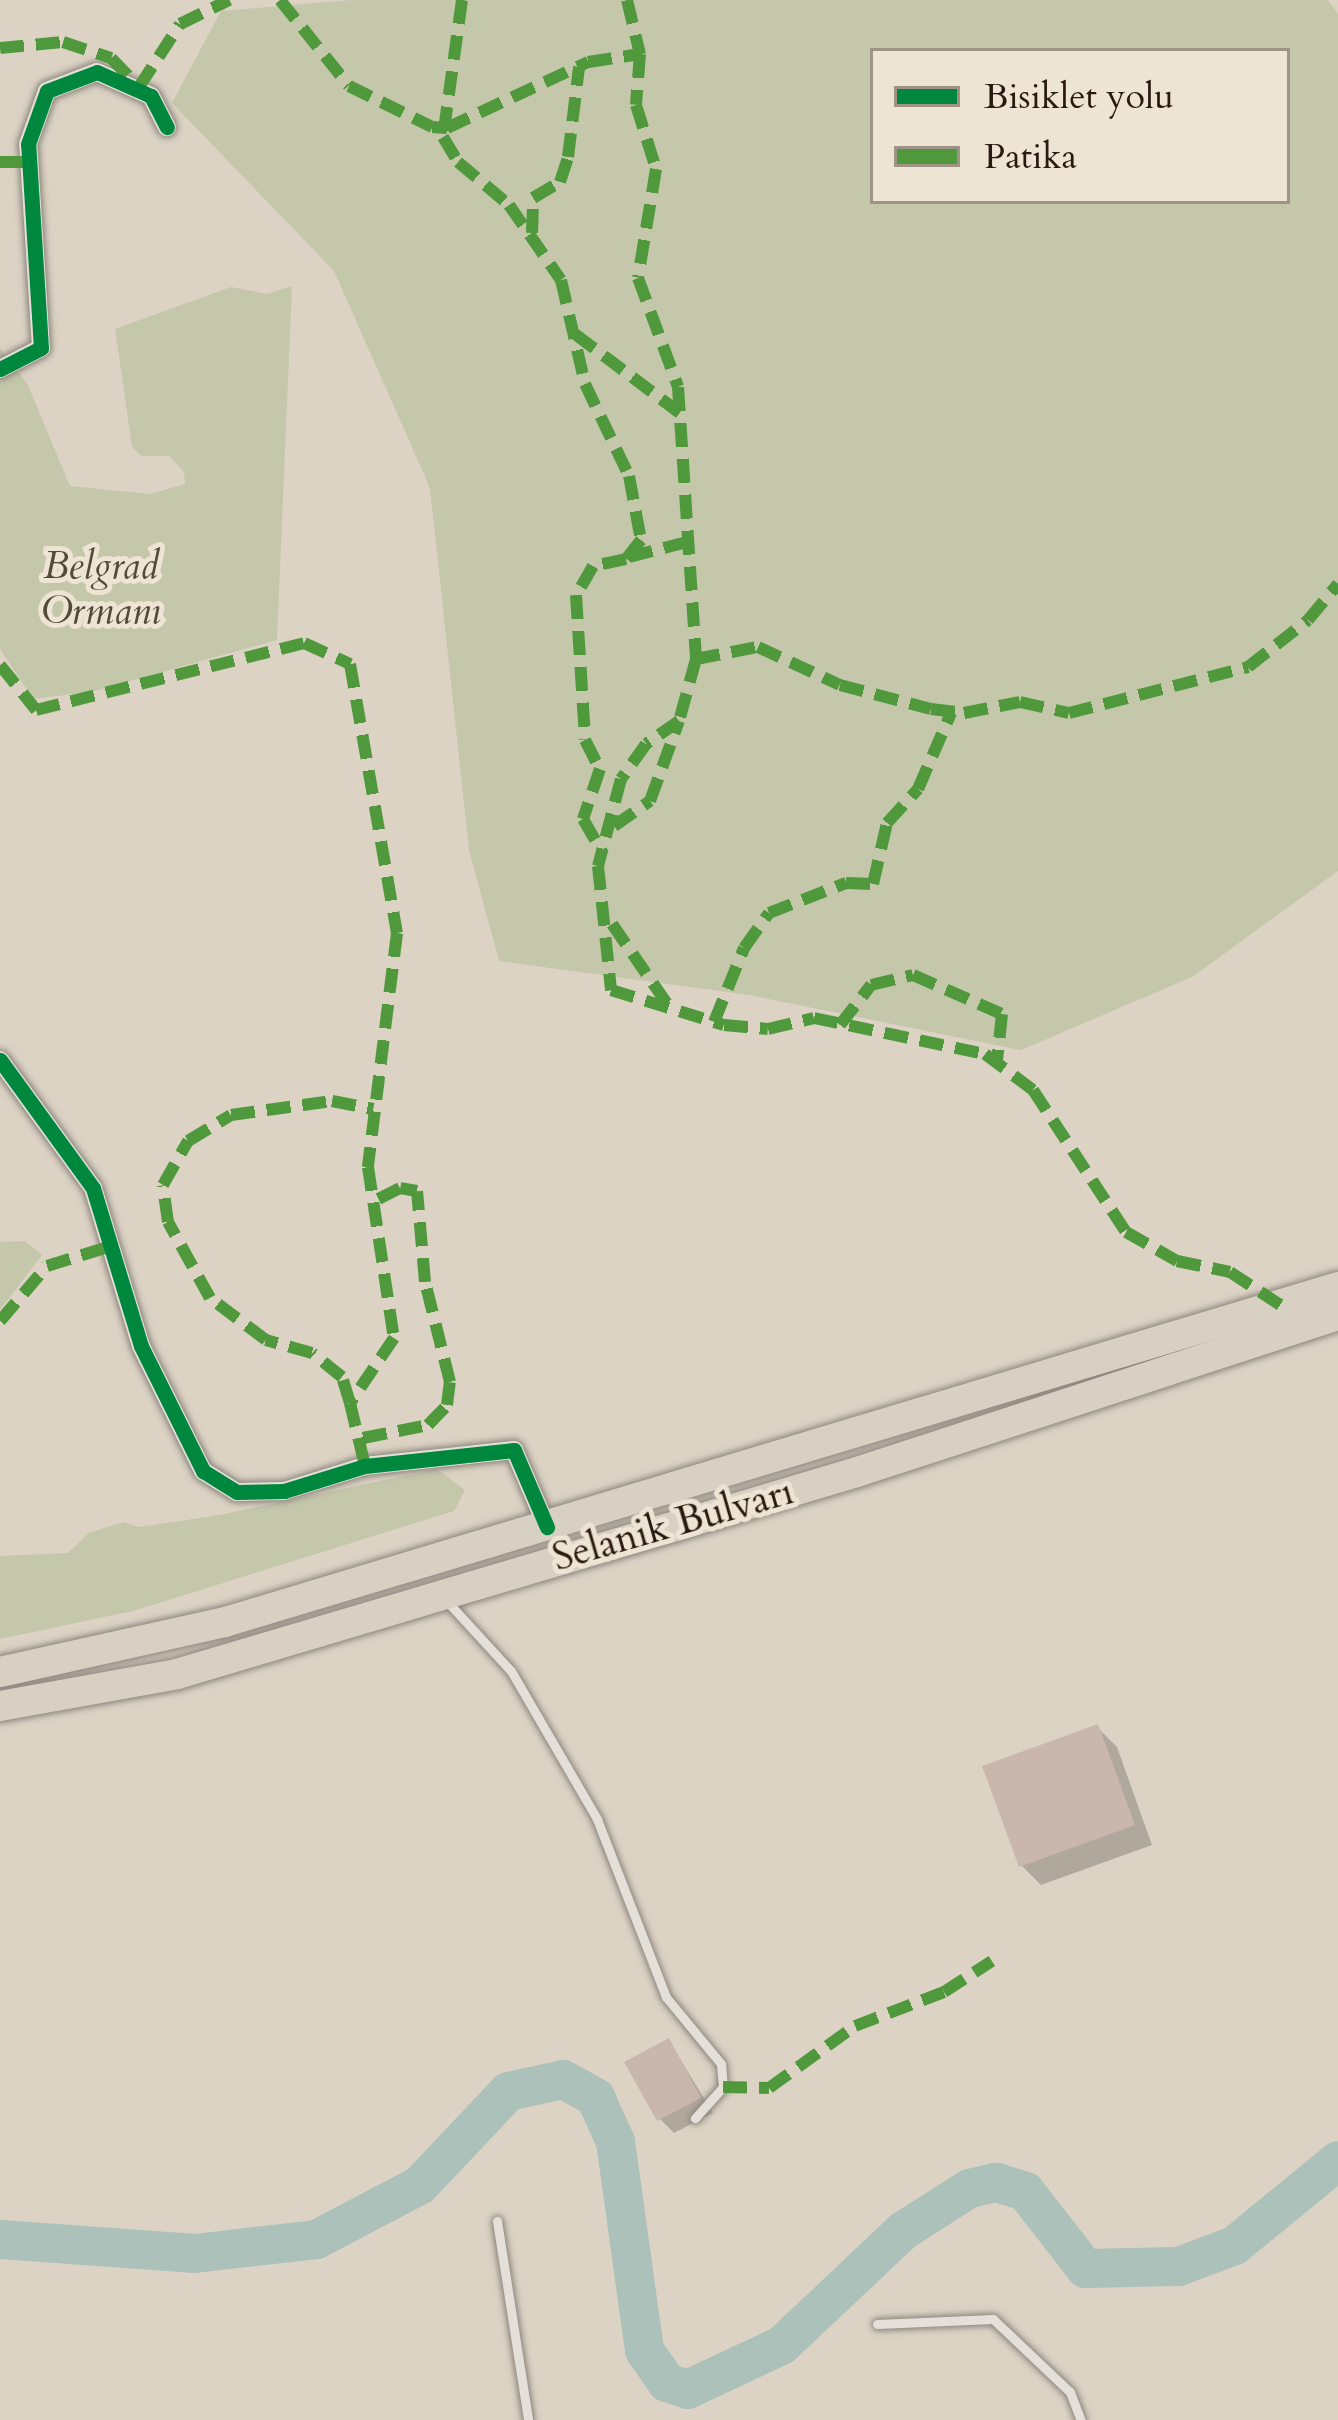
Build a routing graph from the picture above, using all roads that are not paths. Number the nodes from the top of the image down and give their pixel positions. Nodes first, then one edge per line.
1 (167, 127) dead end
2 (0, 369) edge
3 (0, 1060) edge
4 (1338, 1287) edge
5 (1338, 1316) edge
6 (547, 1527) junction
7 (442, 1593) junction
8 (0, 1672) edge
9 (0, 1706) edge
10 (695, 2118) dead end
11 (497, 2222) dead end
12 (877, 2324) dead end
13 (528, 2420) edge
14 (1081, 2420) edge

1 - 2 street
3 - 6 street
4 - 6 main road, Selanik Bulvarı
5 - 7 main road, Selanik Bulvarı
6 - 8 main road, Selanik Bulvarı
7 - 9 main road, Selanik Bulvarı
7 - 10 lane
11 - 13 lane
12 - 14 lane

